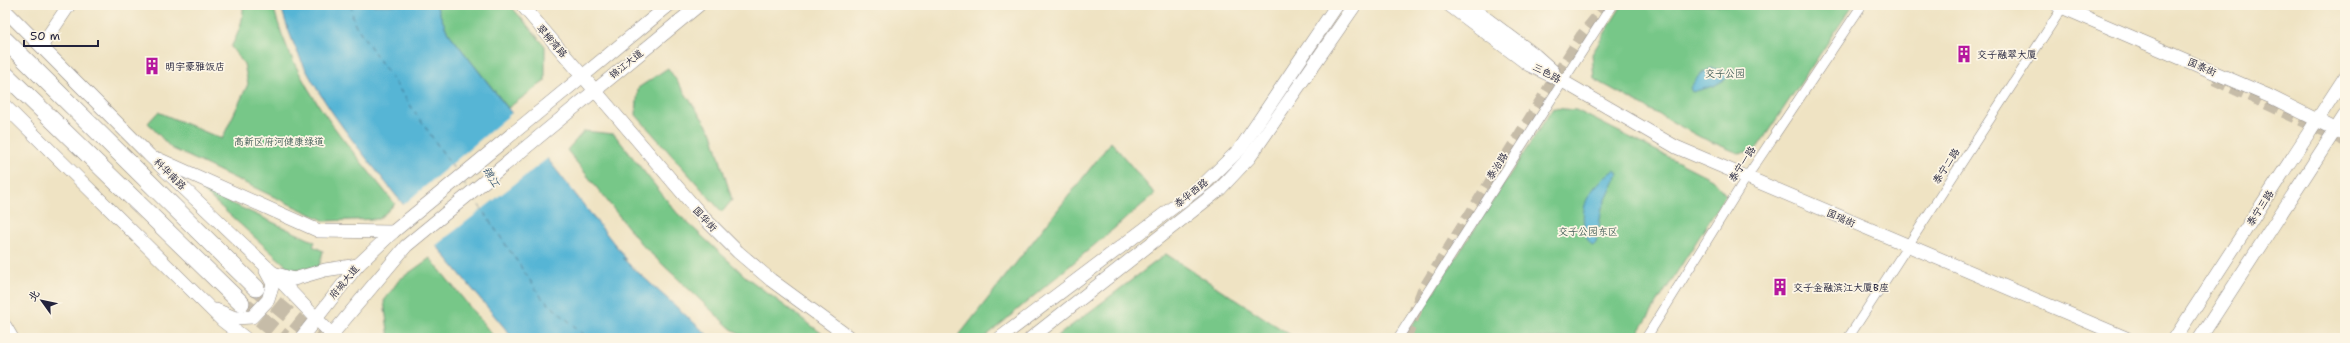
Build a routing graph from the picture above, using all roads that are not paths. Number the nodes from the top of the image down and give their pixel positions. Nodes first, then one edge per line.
1 (69, 5) edge
2 (522, 5) edge
3 (669, 5) edge
4 (699, 5) edge
5 (1337, 5) edge
6 (1355, 5) edge
7 (1449, 5) edge
8 (1468, 5) edge
9 (1612, 5) edge
10 (1862, 5) edge
11 (2061, 6) edge
12 (5, 10) edge
13 (5, 40) edge
14 (42, 45) junction
15 (5, 74) edge
16 (583, 76) junction
17 (2345, 77) edge
18 (1564, 82) junction
19 (594, 90) junction
20 (5, 106) edge
21 (541, 110) joint
22 (2345, 115) edge
23 (2317, 120) junction
24 (2340, 132) edge
25 (149, 155) junction
26 (1746, 178) junction
27 (393, 232) junction
28 (1908, 245) junction
29 (261, 262) junction
30 (358, 265) junction
31 (273, 273) junction
32 (256, 288) tunnel mouth
33 (241, 303) tunnel mouth
34 (207, 306) junction
35 (315, 318) junction
36 (5, 326) edge
37 (332, 337) edge
38 (12, 338) edge
39 (245, 338) edge
40 (301, 338) edge
41 (850, 338) edge
42 (1000, 338) edge
43 (1031, 338) edge
44 (1398, 338) edge
45 (1646, 338) edge
46 (1848, 338) edge
47 (2126, 338) edge
48 (2175, 338) edge
49 (2200, 338) edge

1 - 14 street
2 - 16 street, 翠柳湾路
3 - 16 street, 锦江大道
4 - 19 street, 锦江大道
5 - 42 street, 泰华西路
6 - 43 street, 泰华西路
7 - 18 street, 三色路
8 - 18 street, 三色路
9 - 18 street, 泰治路
10 - 26 street, 泰宁一路
11 - 23 street, 国泰街
11 - 28 street, 泰宁二路
12 - 14 street, 科华南路
13 - 32 highway, 科华南路
14 - 25 street, 科华南路
15 - 33 highway
16 - 19 street, 国华街
16 - 21 street, 锦江大道
17 - 23 street, 泰宁三路
18 - 26 street, 国瑞街
18 - 44 street, 泰治路
19 - 37 street, 锦江大道
19 - 41 street, 国华街
20 - 34 street
21 - 27 street, 府城大道
22 - 24 street, 泰宁三路
23 - 24 street, 国泰街
23 - 48 street, 泰宁三路
24 - 49 street, 泰宁三路
25 - 27 street
25 - 29 street, 科华南路
26 - 28 street, 国瑞街
26 - 45 street, 泰宁一路
27 - 30 street, 府城大道
28 - 46 street, 泰宁二路
28 - 47 street, 国瑞街
29 - 31 street, 科华南路
29 - 34 street
30 - 31 street
30 - 35 street, 府城大道
31 - 35 street, 科华南路
34 - 39 street
35 - 37 street, 科华南路
35 - 40 street, 府城大道
36 - 38 street

